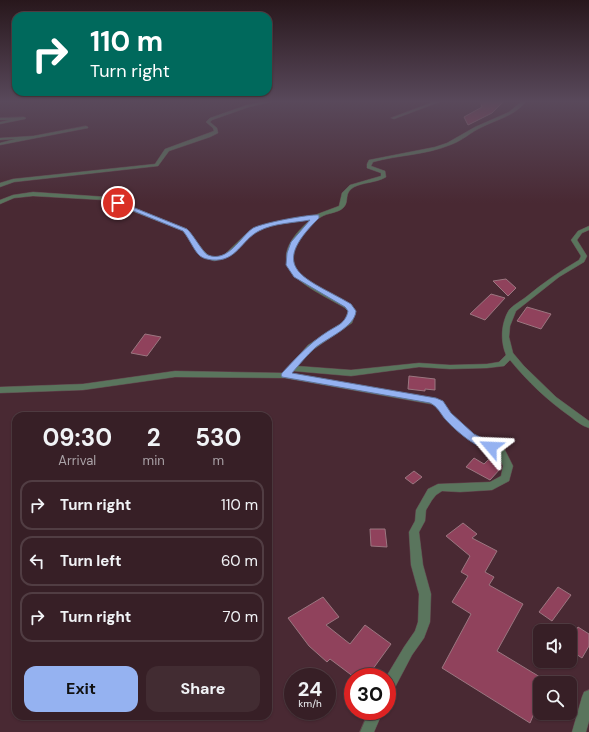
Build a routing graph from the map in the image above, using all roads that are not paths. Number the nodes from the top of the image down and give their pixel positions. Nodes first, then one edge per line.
1 (44, 135) edge
2 (210, 135) edge
3 (465, 135) edge
4 (33, 137) junction
5 (0, 139) edge
6 (0, 144) edge
7 (0, 185) edge
8 (0, 202) edge
9 (317, 217) junction
10 (589, 228) edge
11 (510, 355) junction
12 (288, 372) junction
13 (0, 390) edge
14 (589, 425) edge
15 (396, 672) edge
16 (589, 697) edge
17 (372, 720) edge
18 (366, 732) edge
19 (579, 732) edge

1 - 4 street
2 - 7 street
3 - 9 street
4 - 5 street
4 - 6 street
8 - 9 street
9 - 12 street
10 - 11 street
11 - 12 street
11 - 14 street
12 - 13 street
12 - 15 street
16 - 19 street
17 - 18 street

